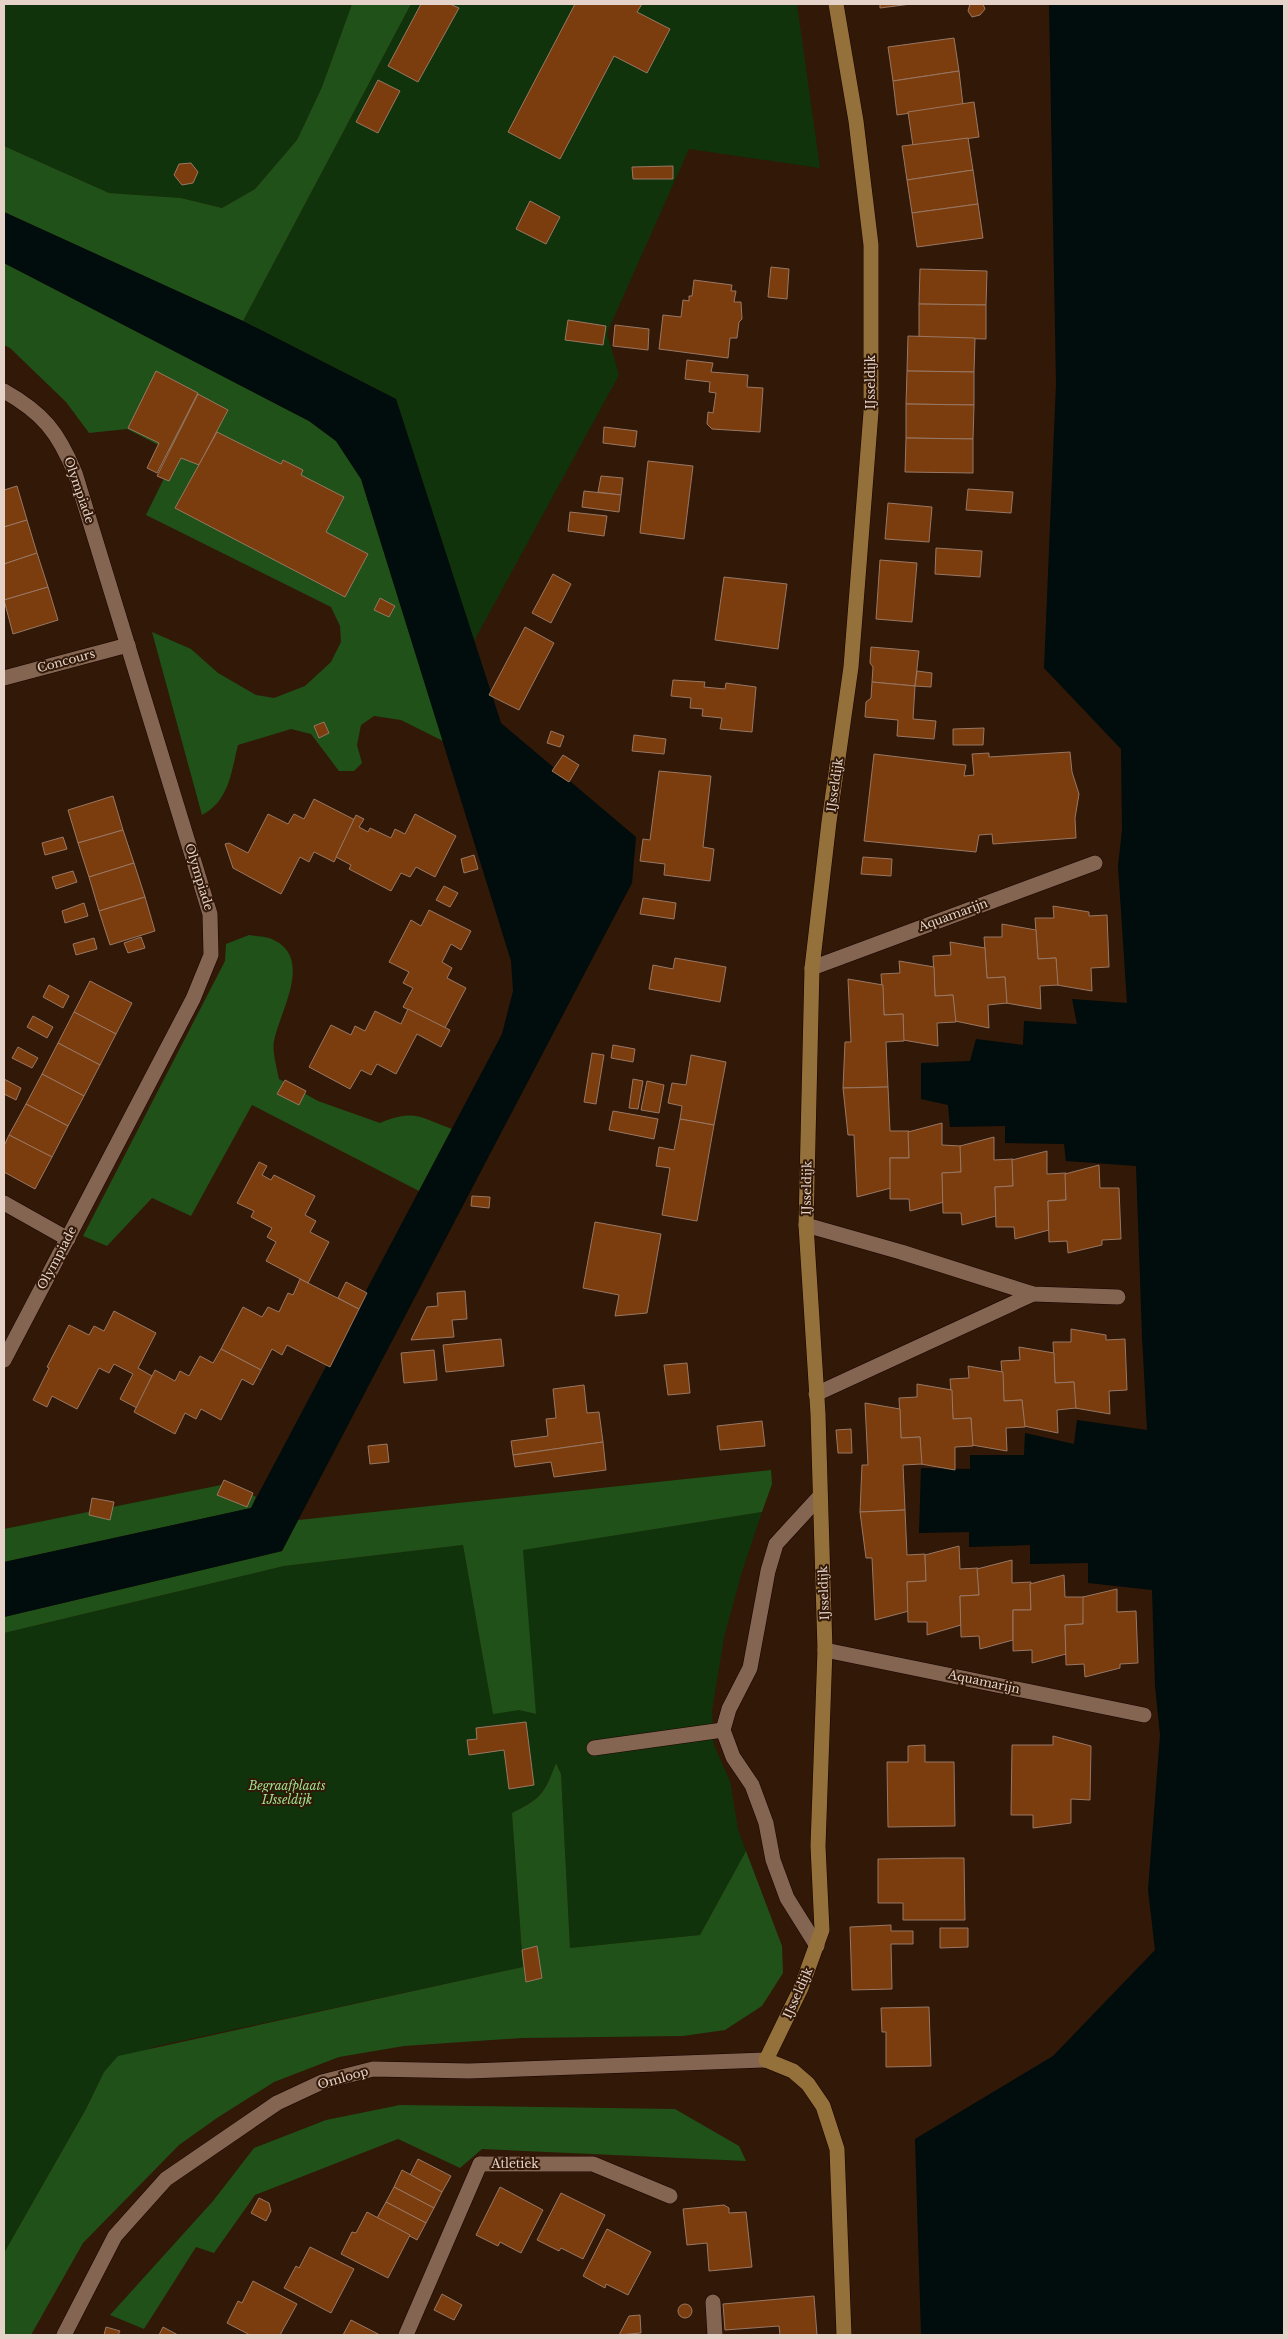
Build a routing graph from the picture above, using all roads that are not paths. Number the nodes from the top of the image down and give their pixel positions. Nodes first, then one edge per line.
1 (836, 4) edge
2 (4, 391) edge
3 (128, 645) junction
4 (4, 678) edge
5 (1095, 862) dead end
6 (812, 968) junction
7 (4, 1203) edge
8 (806, 1225) junction
9 (68, 1239) junction
10 (1033, 1294) junction
11 (1118, 1297) dead end
12 (4, 1360) edge
13 (816, 1394) junction
14 (820, 1496) junction
15 (825, 1650) junction
16 (1144, 1715) dead end
17 (723, 1730) junction
18 (594, 1748) dead end
19 (817, 1946) junction
20 (766, 2060) junction
21 (670, 2196) dead end
22 (713, 2302) dead end
23 (64, 2335) edge
24 (406, 2335) edge
25 (715, 2335) edge
26 (844, 2335) edge

1 - 6 street, IJsseldijk
2 - 3 street, Olympiade
3 - 4 street, Concours
3 - 9 street, Olympiade
5 - 6 street, Aquamarijn
6 - 8 street, IJsseldijk
7 - 9 street
8 - 10 street
8 - 13 street, IJsseldijk
9 - 12 street, Olympiade
10 - 11 street
10 - 13 street
13 - 14 street, IJsseldijk
14 - 15 street, IJsseldijk
14 - 17 street
15 - 16 street, Aquamarijn
15 - 19 street, IJsseldijk
17 - 18 street
17 - 19 street
19 - 20 street, IJsseldijk
20 - 23 street, Omloop
20 - 26 street
21 - 24 street, Atletiek
22 - 25 street

